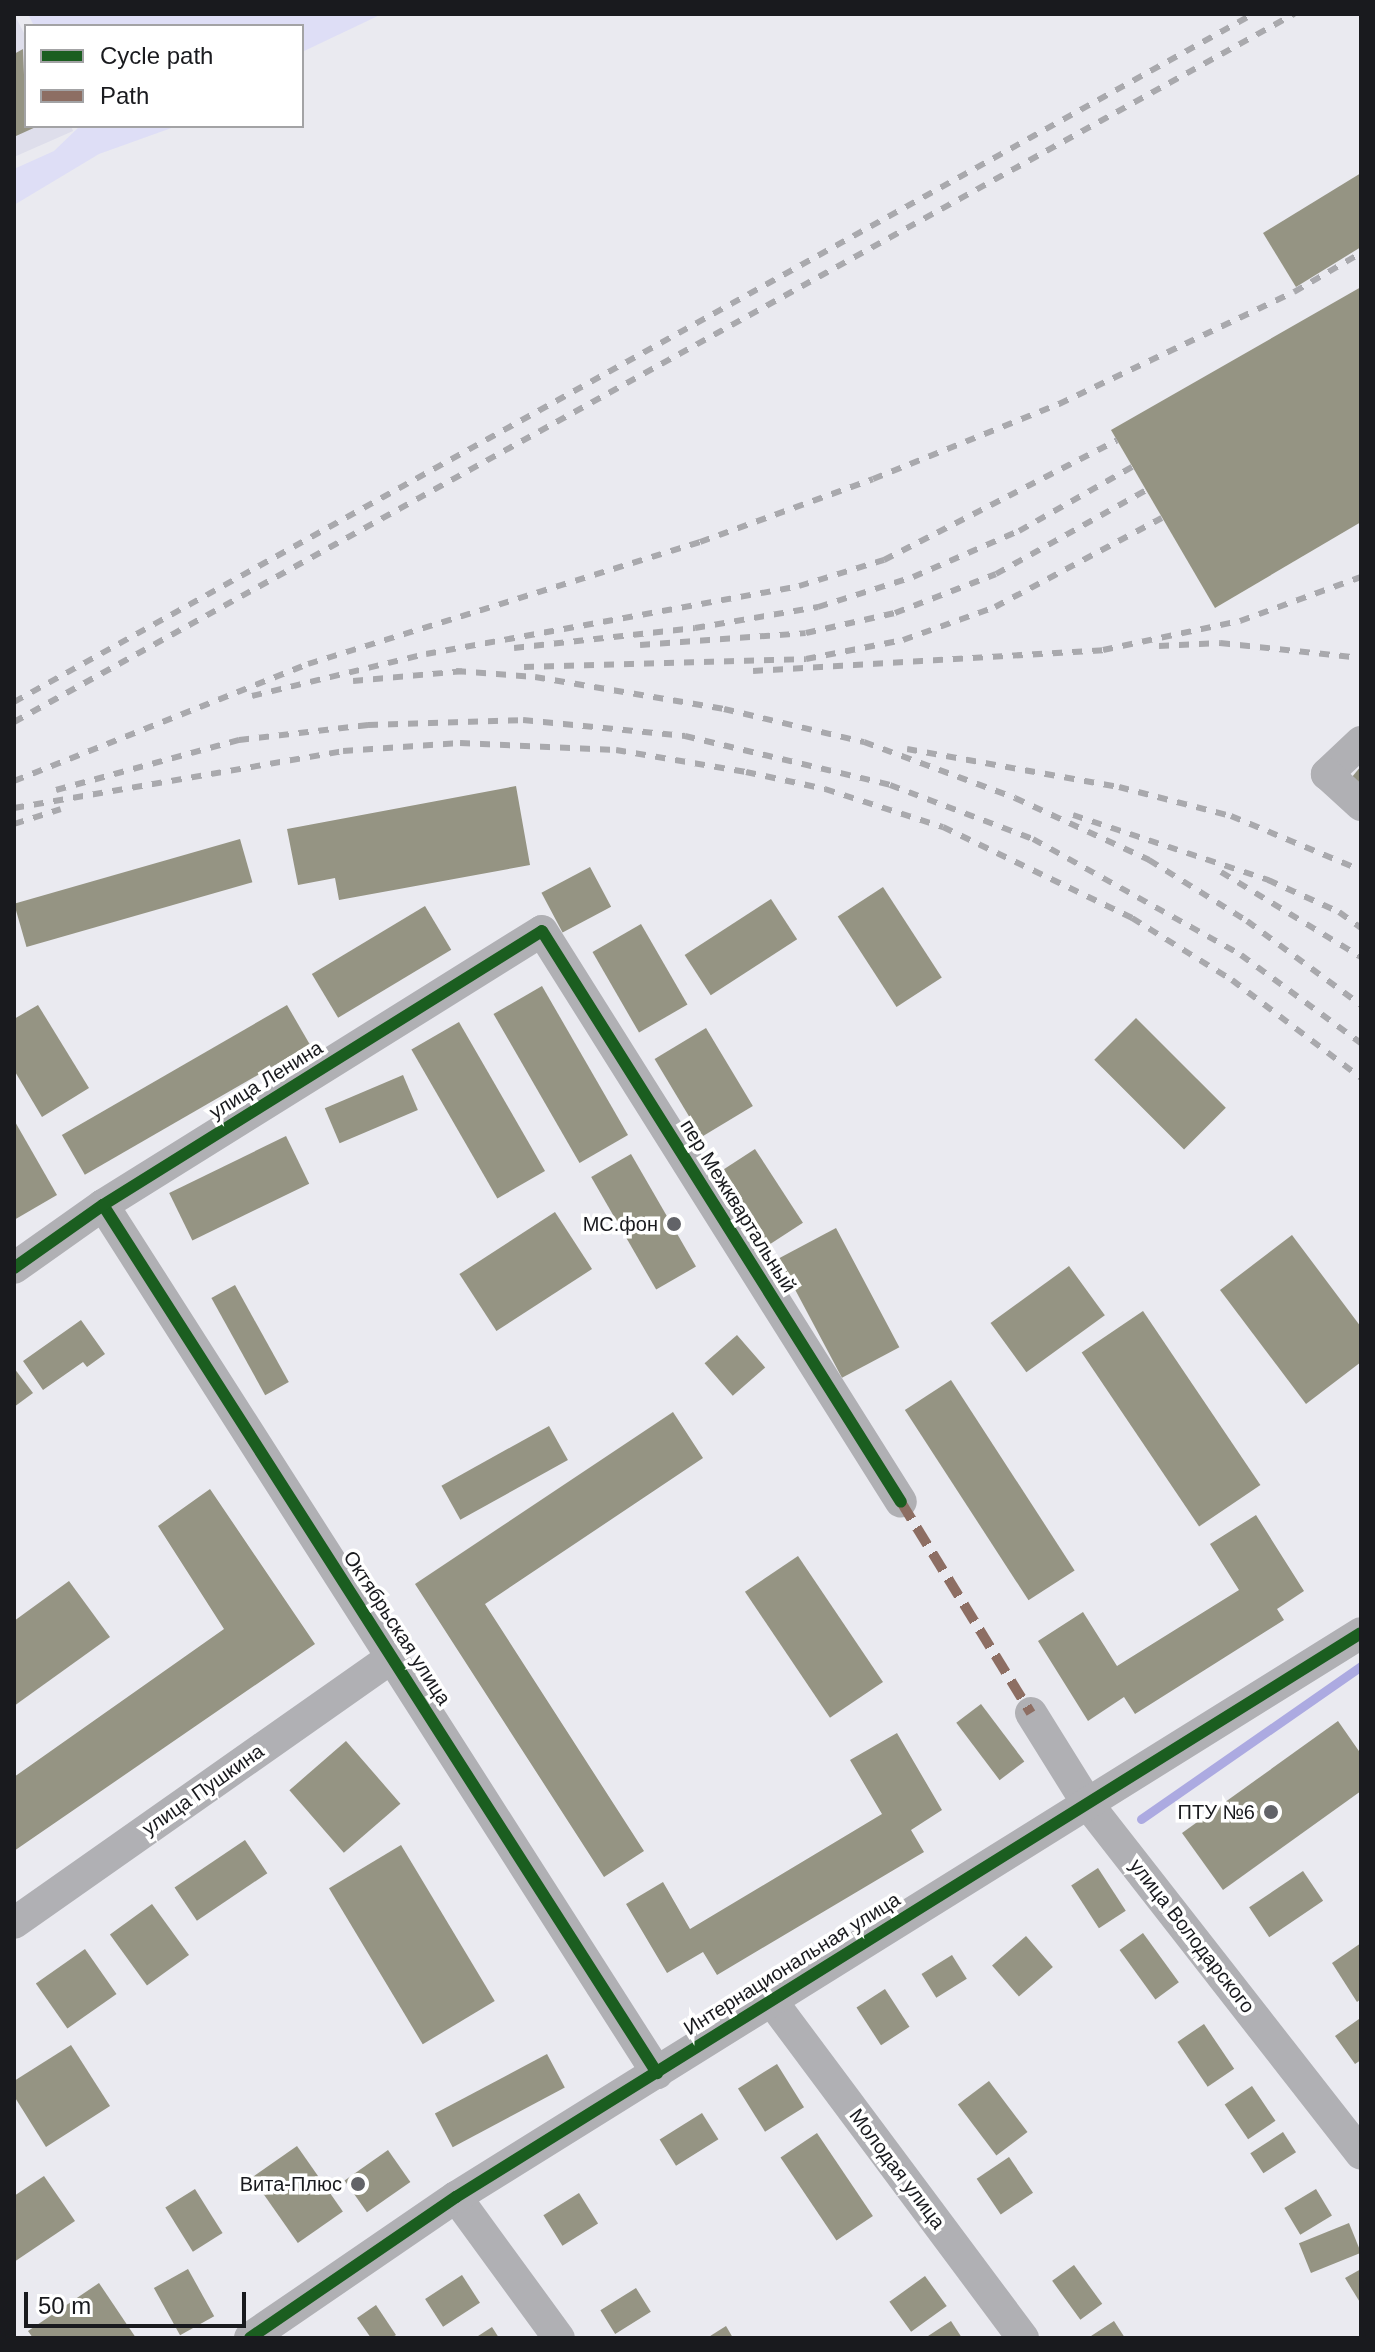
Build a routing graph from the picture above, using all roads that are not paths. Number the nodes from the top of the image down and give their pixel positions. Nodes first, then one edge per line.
1 (1361, 742) edge
2 (1361, 805) edge
3 (542, 931) joint
4 (103, 1205) junction
5 (14, 1268) edge
6 (901, 1502) dead end
7 (1361, 1633) edge
8 (392, 1657) junction
9 (1031, 1713) dead end
10 (1087, 1803) junction
11 (14, 1923) edge
12 (771, 2000) junction
13 (657, 2073) junction
14 (1361, 2154) edge
15 (456, 2197) junction
16 (250, 2338) edge
17 (559, 2338) edge
18 (1023, 2338) edge

1 - 2 street
3 - 4 street, улица Ленина
3 - 6 street, пер Межквартальный
4 - 5 street, улица Ленина
4 - 8 street, Октябрьская улица
7 - 10 street, Интернациональная улица
8 - 11 street, улица Пушкина
8 - 13 street, Октябрьская улица
9 - 10 street, улица Володарского
10 - 12 street, Интернациональная улица
10 - 14 street, улица Володарского
12 - 13 street, Интернациональная улица
12 - 18 street, Молодая улица
13 - 15 street, Интернациональная улица
15 - 16 street, Интернациональная улица
15 - 17 street

